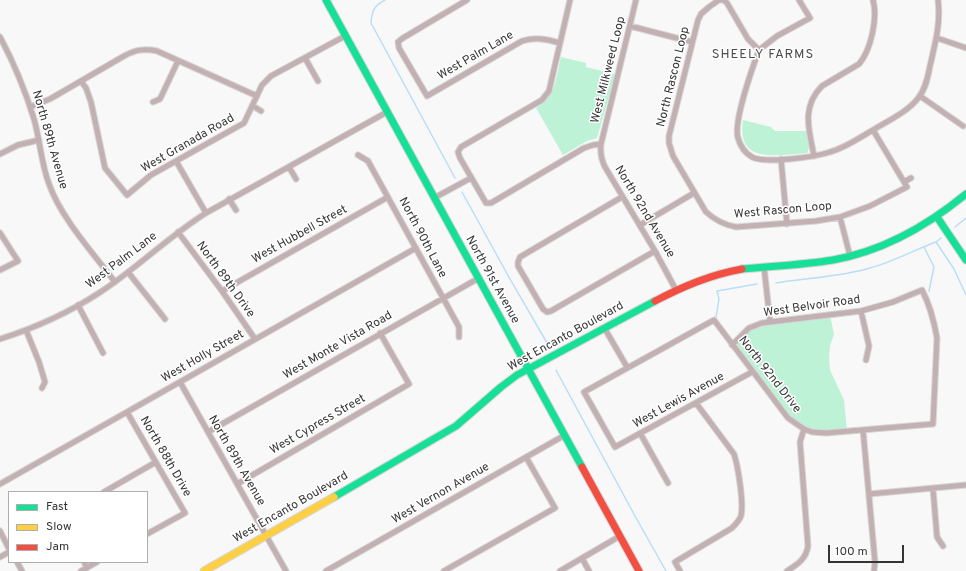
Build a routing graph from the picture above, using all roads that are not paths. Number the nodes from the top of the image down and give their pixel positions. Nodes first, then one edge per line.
1 (326, 0) edge
2 (467, 0) edge
3 (570, 0) edge
4 (636, 0) edge
5 (724, 0) edge
6 (799, 0) edge
7 (872, 0) edge
8 (938, 0) edge
9 (630, 26) junction
10 (345, 36) junction
11 (0, 37) edge
12 (937, 38) junction
13 (692, 42) junction
14 (560, 43) junction
15 (966, 48) edge
16 (759, 50) junction
17 (305, 58) junction
18 (178, 61) junction
19 (81, 80) junction
20 (318, 81) dead end
21 (257, 96) junction
22 (920, 96) junction
23 (153, 102) dead end
24 (253, 106) junction
25 (30, 107) junction
26 (261, 111) dead end
27 (387, 112) junction
28 (964, 126) dead end
29 (872, 130) junction
30 (39, 140) junction
31 (601, 144) junction
32 (0, 154) edge
33 (358, 155) dead end
34 (814, 156) junction
35 (781, 159) junction
36 (176, 161) junction
37 (289, 166) junction
38 (471, 178) junction
39 (911, 178) dead end
40 (296, 179) dead end
41 (905, 184) junction
42 (694, 193) junction
43 (966, 194) edge
44 (388, 197) junction
45 (622, 197) junction
46 (434, 198) junction
47 (229, 199) junction
48 (236, 210) dead end
49 (206, 213) junction
50 (840, 217) junction
51 (937, 217) junction
52 (787, 224) junction
53 (640, 225) junction
54 (726, 225) joint
55 (178, 232) junction
56 (0, 233) edge
57 (416, 248) junction
58 (656, 250) junction
59 (850, 256) junction
60 (966, 260) edge
61 (764, 267) junction
62 (0, 270) edge
63 (128, 272) junction
64 (479, 278) junction
65 (115, 282) junction
66 (676, 290) junction
67 (222, 291) junction
68 (442, 298) junction
69 (78, 305) junction
70 (861, 311) junction
71 (165, 319) dead end
72 (770, 321) junction
73 (605, 329) junction
74 (26, 330) junction
75 (380, 333) junction
76 (459, 337) dead end
77 (0, 339) edge
78 (255, 339) junction
79 (732, 345) junction
80 (103, 353) dead end
81 (866, 360) dead end
82 (627, 367) junction
83 (529, 369) junction
84 (752, 372) junction
85 (180, 382) junction
86 (42, 388) dead end
87 (696, 403) junction
88 (127, 412) junction
89 (804, 429) junction
90 (863, 430) junction
91 (208, 432) junction
92 (640, 433) junction
93 (565, 435) junction
94 (526, 457) junction
95 (156, 462) junction
96 (668, 483) dead end
97 (0, 484) edge
98 (237, 484) junction
99 (966, 485) edge
100 (933, 489) junction
101 (106, 491) edge
102 (869, 494) junction
103 (0, 531) edge
104 (148, 533) edge
105 (266, 535) junction
106 (620, 536) junction
107 (943, 546) dead end
108 (8, 548) edge
109 (8, 551) edge
110 (0, 557) edge
111 (582, 558) junction
112 (84, 563) edge
113 (95, 563) edge
114 (87, 568) junction
115 (82, 571) edge
116 (204, 571) edge
117 (286, 571) edge
118 (326, 571) edge
119 (444, 571) edge
120 (560, 571) edge
121 (589, 571) edge
122 (639, 571) edge
123 (680, 571) edge
124 (787, 571) edge
125 (874, 571) edge

1 - 10 street, North 91st Avenue
2 - 14 street, West Palm Lane
3 - 14 street
4 - 9 street, West Milkweed Loop
5 - 13 street, North Rascon Loop
5 - 16 street
6 - 16 street
7 - 34 street
8 - 12 street
9 - 13 street
9 - 31 street, West Milkweed Loop
10 - 17 street, West Granada Road
10 - 27 street, North 91st Avenue
11 - 25 street, North 89th Avenue
12 - 15 street
12 - 22 street
13 - 42 street, North Rascon Loop
14 - 38 street
16 - 35 street
17 - 20 street
17 - 21 street, West Granada Road
18 - 19 street
18 - 21 street
18 - 23 street
19 - 25 street
19 - 36 street, West Granada Road
21 - 24 street, West Granada Road
22 - 28 street
22 - 29 street
24 - 26 street
24 - 36 street, West Granada Road
25 - 30 street, North 89th Avenue
27 - 37 street, West Palm Lane
27 - 46 street, North 91st Avenue
29 - 34 street
29 - 41 street
30 - 32 street
30 - 65 street, North 89th Avenue
31 - 38 street
31 - 45 street, North 92nd Avenue
33 - 44 street, North 90th Lane
34 - 35 street
35 - 52 street
36 - 49 street
37 - 40 street
37 - 47 street, West Palm Lane
38 - 46 street
39 - 41 street, West Rascon Loop
41 - 50 street, West Rascon Loop
42 - 53 street
42 - 54 street, North Rascon Loop
43 - 51 street, West Encanto Boulevard
44 - 57 street, North 90th Lane
44 - 67 street, West Hubbell Street
45 - 53 street, North 92nd Avenue
45 - 58 street
46 - 64 street, North 91st Avenue
47 - 48 street
47 - 49 street, West Palm Lane
49 - 55 street, West Palm Lane
50 - 52 street, West Rascon Loop
50 - 59 street
51 - 59 street, West Encanto Boulevard
51 - 60 street
52 - 54 street, West Rascon Loop
53 - 58 street, North 92nd Avenue
55 - 63 street, West Palm Lane
55 - 67 street, North 89th Drive
56 - 62 street
57 - 68 street, North 90th Lane
57 - 78 street, West Holly Street
58 - 66 street, North 92nd Avenue
59 - 61 street, West Encanto Boulevard
61 - 66 street, West Encanto Boulevard
61 - 72 street
63 - 65 street, West Palm Lane
63 - 71 street
64 - 68 street, West Monte Vista Road
64 - 83 street, North 91st Avenue
65 - 69 street, West Palm Lane
66 - 73 street, West Encanto Boulevard
67 - 78 street, North 89th Drive
68 - 75 street, West Monte Vista Road
68 - 76 street, North 90th Lane
69 - 74 street, West Palm Lane
69 - 80 street
70 - 72 street, West Belvoir Road
70 - 81 street
70 - 90 street, West Belvoir Road
72 - 79 street, West Belvoir Road
73 - 82 street
73 - 83 street, West Encanto Boulevard
74 - 77 street, West Palm Lane
74 - 86 street
75 - 91 street, West Monte Vista Road
75 - 98 street, West Cypress Street
78 - 85 street, West Holly Street
79 - 82 street, North 92nd Drive
79 - 84 street, North 92nd Drive
82 - 92 street, West Lewis Avenue
83 - 93 street, North 91st Avenue
83 - 105 street, West Encanto Boulevard
84 - 87 street, West Lewis Avenue
84 - 89 street, North 92nd Drive
85 - 88 street, West Holly Street
85 - 91 street, North 89th Avenue
87 - 92 street, West Lewis Avenue
87 - 123 street
88 - 95 street, North 88th Drive
88 - 97 street, West Holly Street
89 - 90 street
89 - 124 street, North 92nd Drive
90 - 102 street
91 - 98 street, North 89th Avenue
92 - 96 street
93 - 94 street, West Vernon Avenue
93 - 106 street, North 91st Avenue
94 - 118 street, West Vernon Avenue
94 - 119 street
95 - 101 street
95 - 104 street, North 88th Drive
98 - 105 street, North 89th Avenue
99 - 100 street
100 - 102 street
100 - 107 street
102 - 125 street
103 - 108 street
105 - 116 street, West Encanto Boulevard
105 - 117 street, North 89th Avenue
106 - 111 street
106 - 122 street, North 91st Avenue
109 - 110 street
111 - 120 street
111 - 121 street
112 - 114 street
113 - 114 street
114 - 115 street

